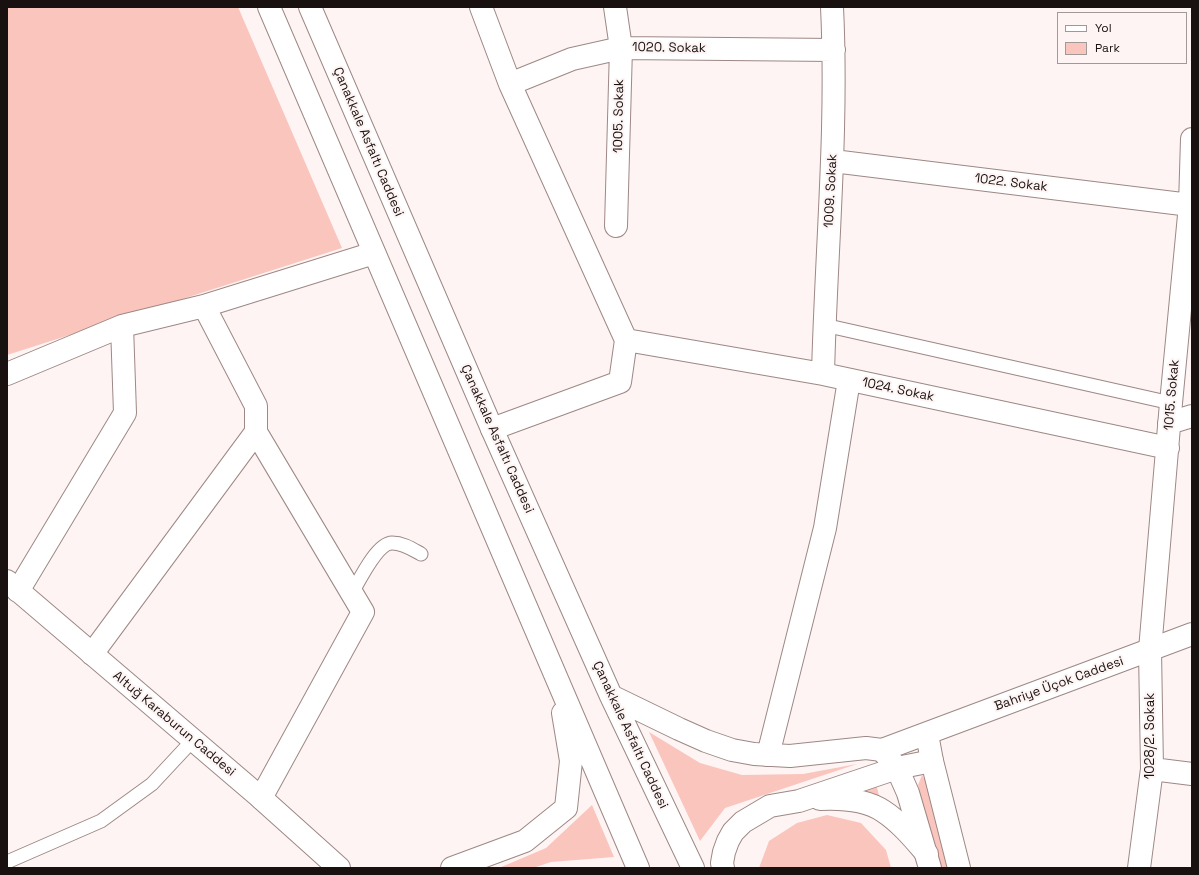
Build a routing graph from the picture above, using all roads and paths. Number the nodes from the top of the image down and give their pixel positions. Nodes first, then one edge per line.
1 (269, 7) edge
2 (310, 7) edge
3 (481, 7) edge
4 (615, 7) edge
5 (832, 7) edge
6 (621, 48) junction
7 (834, 50) junction
8 (510, 84) junction
9 (1192, 139) edge
10 (833, 161) junction
11 (1190, 205) junction
12 (616, 226) dead end
13 (374, 253) junction
14 (204, 306) junction
15 (824, 325) junction
16 (122, 326) junction
17 (626, 340) junction
18 (7, 374) edge
19 (823, 374) junction
20 (849, 380) junction
21 (1170, 413) junction
22 (1192, 416) edge
23 (492, 429) junction
24 (256, 432) junction
25 (1168, 448) junction
26 (421, 554) dead end
27 (12, 586) edge
28 (352, 593) junction
29 (1192, 634) edge
30 (1150, 650) junction
31 (92, 654) junction
32 (557, 678) junction
33 (611, 696) junction
34 (926, 734) junction
35 (193, 740) junction
36 (882, 750) junction
37 (768, 755) junction
38 (932, 761) junction
39 (898, 768) junction
40 (1152, 769) junction
41 (1192, 774) edge
42 (261, 798) junction
43 (798, 800) junction
44 (929, 861) edge
45 (7, 862) edge
46 (339, 868) edge
47 (452, 868) edge
48 (638, 868) edge
49 (693, 868) edge
50 (723, 868) edge
51 (959, 868) edge
52 (1139, 868) edge

1 - 13 main road
2 - 23 main road, Çanakkale Asfaltı Caddesi
3 - 8 main road
4 - 6 main road, 1005. Sokak
5 - 7 main road, 1009. Sokak
6 - 7 main road, 1020. Sokak
6 - 8 main road, 1020. Sokak
6 - 12 main road, 1005. Sokak
7 - 10 main road, 1009. Sokak
8 - 17 main road
9 - 11 main road, 1015. Sokak
10 - 11 main road, 1022. Sokak
10 - 15 main road, 1009. Sokak
11 - 21 main road, 1015. Sokak
13 - 14 main road
13 - 32 main road
14 - 16 main road
14 - 24 main road
15 - 19 main road, 1009. Sokak
15 - 21 lane
16 - 18 main road
16 - 27 main road
17 - 19 main road, 1024. Sokak
17 - 23 main road
19 - 20 main road, 1024. Sokak
20 - 25 main road, 1024. Sokak
20 - 37 main road
21 - 22 main road
21 - 25 main road, 1015. Sokak
23 - 33 main road, Çanakkale Asfaltı Caddesi
24 - 28 main road
24 - 31 main road
25 - 30 main road, 1015. Sokak
26 - 28 lane
27 - 31 main road, Altuğ Karaburun Caddesi
28 - 42 main road
29 - 30 main road, Bahriye Üçok Caddesi
30 - 34 main road, Bahriye Üçok Caddesi
30 - 40 main road, 1028/2. Sokak
31 - 35 main road, Altuğ Karaburun Caddesi
32 - 47 main road
32 - 48 main road
33 - 37 main road
33 - 49 main road, Çanakkale Asfaltı Caddesi
34 - 36 main road, Bahriye Üçok Caddesi
34 - 38 main road
35 - 42 main road, Altuğ Karaburun Caddesi
35 - 45 lane
36 - 37 main road
36 - 39 main road
38 - 39 main road
38 - 51 main road
39 - 43 main road
39 - 44 main road
40 - 41 main road
40 - 52 main road, 1028/2. Sokak
42 - 46 main road, Altuğ Karaburun Caddesi
43 - 44 main road
43 - 50 main road

